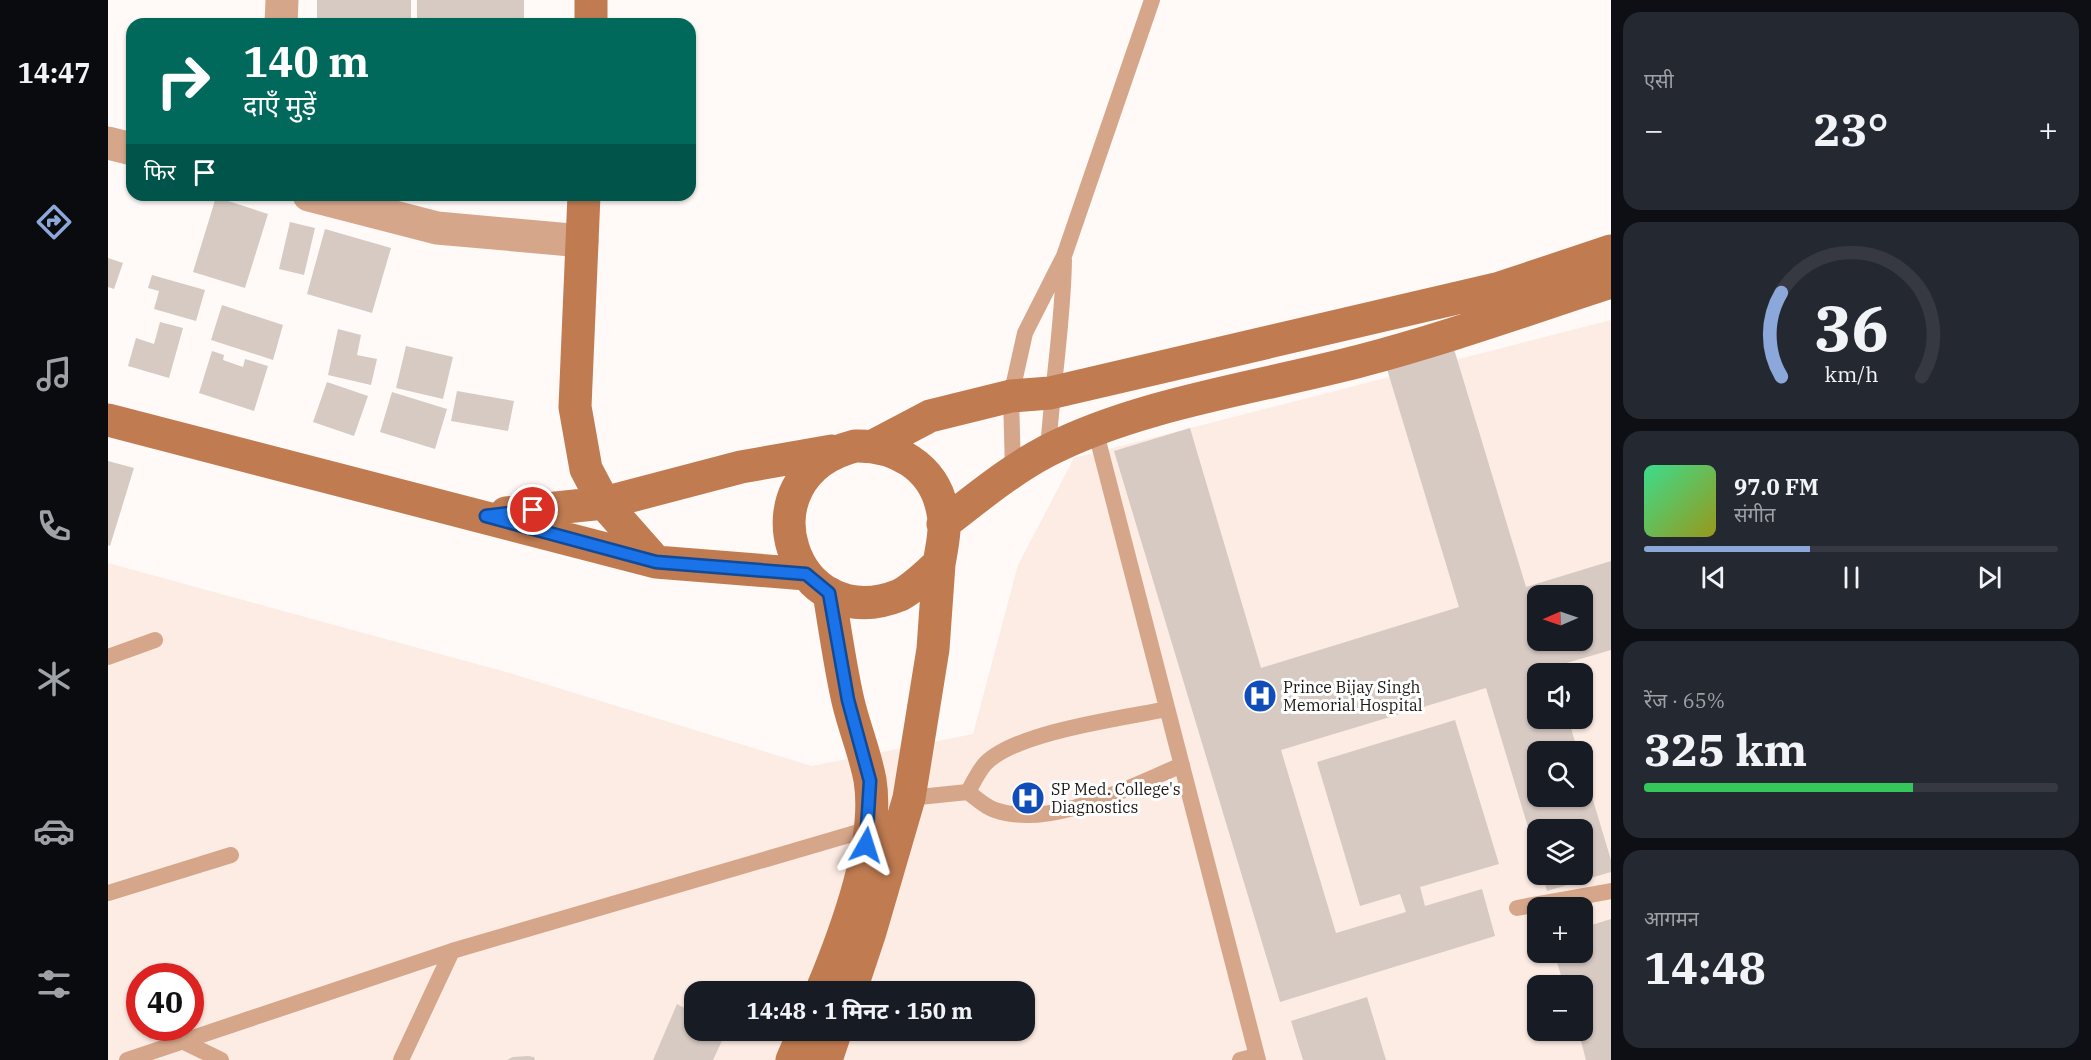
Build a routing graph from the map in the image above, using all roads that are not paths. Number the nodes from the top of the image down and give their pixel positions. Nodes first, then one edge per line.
1 (282, 0) edge
2 (591, 0) edge
3 (1152, 0) edge
4 (281, 18) edge
5 (591, 18) edge
6 (108, 143) edge
7 (126, 148) edge
8 (332, 201) edge
9 (584, 201) edge
10 (582, 241) junction
11 (1611, 251) edge
12 (1064, 256) junction
13 (1611, 282) edge
14 (1052, 392) junction
15 (1011, 396) junction
16 (108, 420) edge
17 (1095, 429) junction
18 (873, 446) junction
19 (838, 450) junction
20 (1048, 451) junction
21 (1013, 471) junction
22 (603, 503) junction
23 (486, 516) junction
24 (943, 524) junction
25 (656, 562) junction
26 (939, 564) junction
27 (817, 584) junction
28 (154, 640) dead end
29 (108, 657) edge
30 (1167, 709) junction
31 (1182, 765) junction
32 (968, 792) junction
33 (893, 817) junction
34 (231, 855) dead end
35 (1611, 891) edge
36 (108, 893) edge
37 (1517, 908) dead end
38 (452, 951) junction
39 (826, 981) edge
40 (854, 981) edge
41 (204, 1034) edge
42 (182, 1041) joint
43 (800, 1041) edge
44 (832, 1041) edge
45 (1257, 1058) edge
46 (127, 1060) edge
47 (220, 1060) edge
48 (401, 1060) edge
49 (792, 1060) edge
50 (826, 1060) edge
51 (1240, 1060) edge

1 - 4 street
2 - 5 street
3 - 12 lane
6 - 7 street
8 - 10 street
9 - 10 street
10 - 22 street
11 - 14 street
12 - 14 lane
12 - 15 lane
13 - 17 street
14 - 15 street
14 - 20 lane
15 - 18 street
15 - 21 lane
16 - 23 street
17 - 20 street
17 - 30 lane
18 - 19 street
18 - 24 street
19 - 22 street
19 - 27 street
20 - 21 street
21 - 24 street
22 - 23 street
22 - 25 street
23 - 25 street
24 - 26 street
25 - 27 street
26 - 27 street
26 - 33 street
27 - 33 street
28 - 29 lane
30 - 31 lane
30 - 32 lane
31 - 32 lane
31 - 45 lane
32 - 33 lane
33 - 38 lane
33 - 39 street
33 - 40 street
34 - 36 lane
35 - 37 lane
38 - 41 lane
38 - 48 lane
42 - 46 lane
42 - 47 lane
43 - 49 street
44 - 50 street
45 - 51 lane

